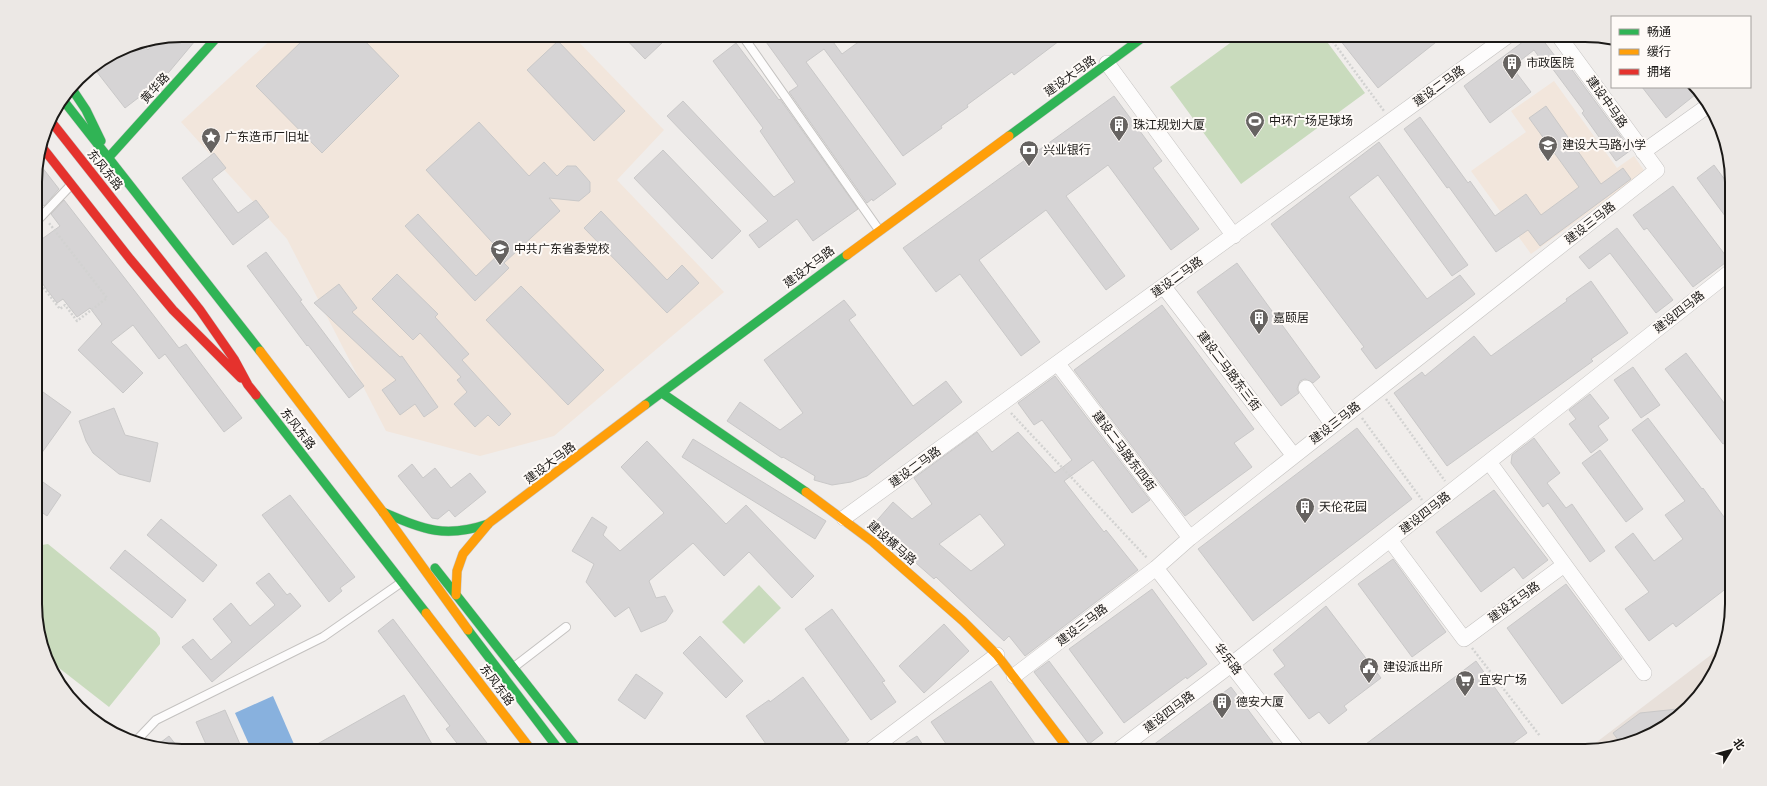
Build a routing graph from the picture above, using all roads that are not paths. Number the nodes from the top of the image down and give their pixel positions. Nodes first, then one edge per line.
1 (213, 42) edge
2 (747, 42) edge
3 (1136, 42) edge
4 (1499, 42) edge
5 (1563, 42) edge
6 (1107, 63) junction
7 (75, 93) edge
8 (66, 104) edge
9 (1704, 109) edge
10 (54, 125) edge
11 (46, 152) edge
12 (1644, 152) junction
13 (109, 157) junction
14 (1657, 170) joint
15 (72, 185) junction
16 (42, 215) edge
17 (879, 230) junction
18 (1234, 236) junction
19 (1725, 276) edge
20 (1164, 287) junction
21 (184, 307) dead end
22 (1058, 364) junction
23 (248, 385) junction
24 (1306, 388) dead end
25 (662, 393) junction
26 (1333, 425) junction
27 (1294, 456) junction
28 (1489, 462) junction
29 (383, 512) junction
30 (844, 518) junction
31 (489, 523) junction
32 (1190, 538) junction
33 (1390, 540) junction
34 (1564, 565) junction
35 (1156, 568) junction
36 (403, 582) junction
37 (456, 595) junction
38 (566, 627) dead end
39 (997, 655) junction
40 (1232, 664) junction
41 (513, 668) junction
42 (1644, 673) dead end
43 (1014, 676) junction
44 (139, 738) edge
45 (527, 744) edge
46 (555, 744) edge
47 (573, 744) edge
48 (878, 744) edge
49 (1065, 744) edge
50 (1126, 744) edge
51 (1293, 744) edge

1 - 13 main road, 黄华路
2 - 17 lane
3 - 6 main road, 建设大马路
4 - 18 street, 建设二马路
5 - 12 street, 建设中马路
6 - 17 main road, 建设大马路
6 - 18 street
7 - 13 main road
8 - 13 main road
9 - 12 street
10 - 23 main road, 东风东路
11 - 15 main road
12 - 14 street, 建设中马路
13 - 29 main road, 东风东路
14 - 26 street, 建设三马路
15 - 16 lane
15 - 23 main road
17 - 25 main road, 建设大马路
18 - 20 street, 建设二马路
19 - 28 street, 建设四马路
20 - 22 street, 建设二马路
20 - 27 street, 建设二马路东三街
21 - 23 main road
22 - 30 street, 建设二马路
22 - 32 street, 建设二马路东四街
23 - 36 main road, 东风东路
24 - 26 street
25 - 30 main road, 建设横马路
25 - 31 main road, 建设大马路
26 - 27 street, 建设三马路
27 - 32 street, 建设三马路
28 - 33 street, 建设四马路
28 - 34 street
29 - 31 main road
29 - 37 main road, 东风东路
29 - 46 main road, 东风东路
30 - 39 main road, 建设横马路
31 - 37 main road
32 - 35 street, 建设三马路
33 - 34 street, 建设五马路
33 - 40 street, 建设四马路
34 - 42 street
35 - 40 street, 华乐路
35 - 43 street, 建设三马路
36 - 44 lane
36 - 45 main road, 东风东路
37 - 41 main road, 东风东路
38 - 41 lane
39 - 43 main road, 建设横马路
39 - 48 street
40 - 50 street, 建设四马路
40 - 51 street, 华乐路
41 - 47 main road, 东风东路
43 - 49 main road, 建设横马路

